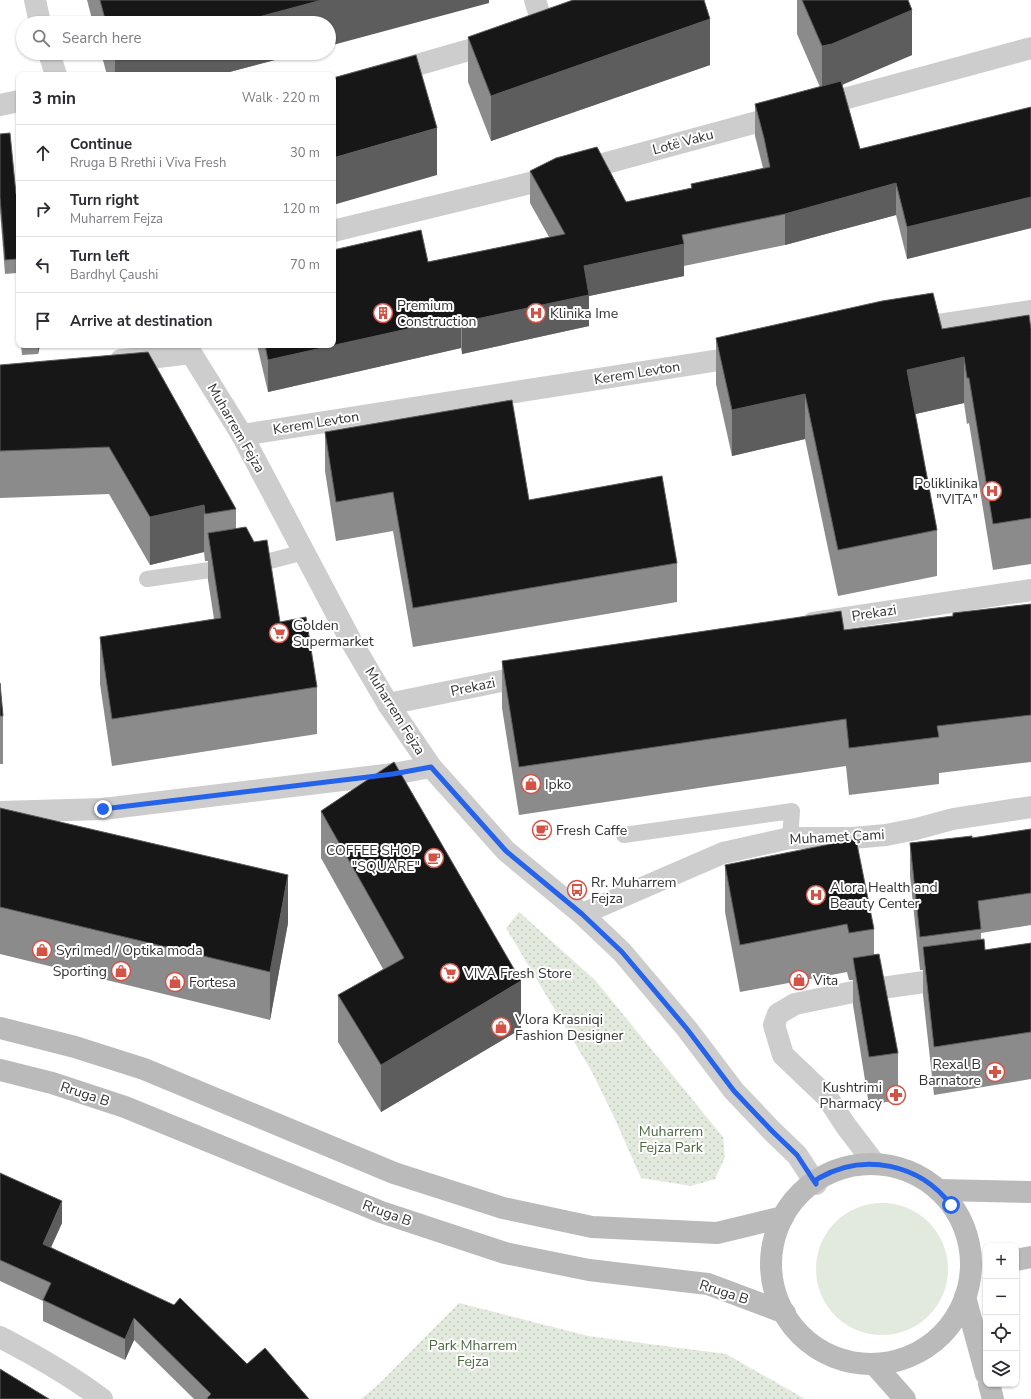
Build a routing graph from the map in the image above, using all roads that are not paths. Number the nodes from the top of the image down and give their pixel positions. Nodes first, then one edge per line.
1 (34, 0) edge
2 (535, 0) edge
3 (38, 16) edge
4 (565, 22) edge
5 (544, 29) junction
6 (1031, 48) edge
7 (51, 60) edge
8 (55, 72) edge
9 (336, 88) edge
10 (16, 102) edge
11 (0, 105) edge
12 (336, 230) edge
13 (1031, 311) edge
14 (890, 332) edge
15 (189, 349) edge
16 (766, 352) edge
17 (103, 361) edge
18 (242, 435) junction
19 (304, 552) junction
20 (147, 579) dead end
21 (1031, 590) edge
22 (791, 626) edge
23 (551, 671) edge
24 (388, 704) junction
25 (431, 767) junction
26 (1031, 807) edge
27 (0, 812) edge
28 (624, 835) dead end
29 (790, 838) junction
30 (582, 914) junction
31 (975, 975) edge
32 (0, 1028) edge
33 (0, 1070) edge
34 (875, 1164) junction
35 (816, 1184) junction
36 (938, 1190) junction
37 (1031, 1192) edge
38 (783, 1217) junction
39 (1031, 1257) edge
40 (1019, 1259) edge
41 (978, 1267) edge
42 (965, 1297) junction
43 (785, 1313) junction
44 (0, 1337) edge
45 (983, 1363) edge
46 (874, 1364) junction
47 (990, 1387) edge
48 (102, 1399) edge
49 (905, 1399) edge
50 (993, 1399) edge

1 - 3 street
2 - 5 street
4 - 5 street
5 - 9 street
6 - 12 street, Lotë Vaku
7 - 8 street
10 - 11 street
13 - 14 street
15 - 17 street
15 - 18 street, Muharrem Fejza
16 - 18 street, Kerem Levton
18 - 19 street, Muharrem Fejza
19 - 20 lane
19 - 24 street, Muharrem Fejza
21 - 22 street, Prekazi
23 - 24 street, Prekazi
24 - 25 street, Muharrem Fejza
25 - 27 street
25 - 30 street, Muharrem Fejza
26 - 29 street, Muhamet Çami
28 - 29 lane
29 - 30 street, Muhamet Çami
30 - 35 street, Muharrem Fejza
31 - 34 street
32 - 38 main road
33 - 43 main road, Rruga B
34 - 35 main road
34 - 36 main road
35 - 38 main road
36 - 37 main road
36 - 41 main road
38 - 43 main road
39 - 40 main road
41 - 42 main road
42 - 45 main road
42 - 46 main road
43 - 46 main road
44 - 48 street
46 - 49 main road
47 - 50 main road

